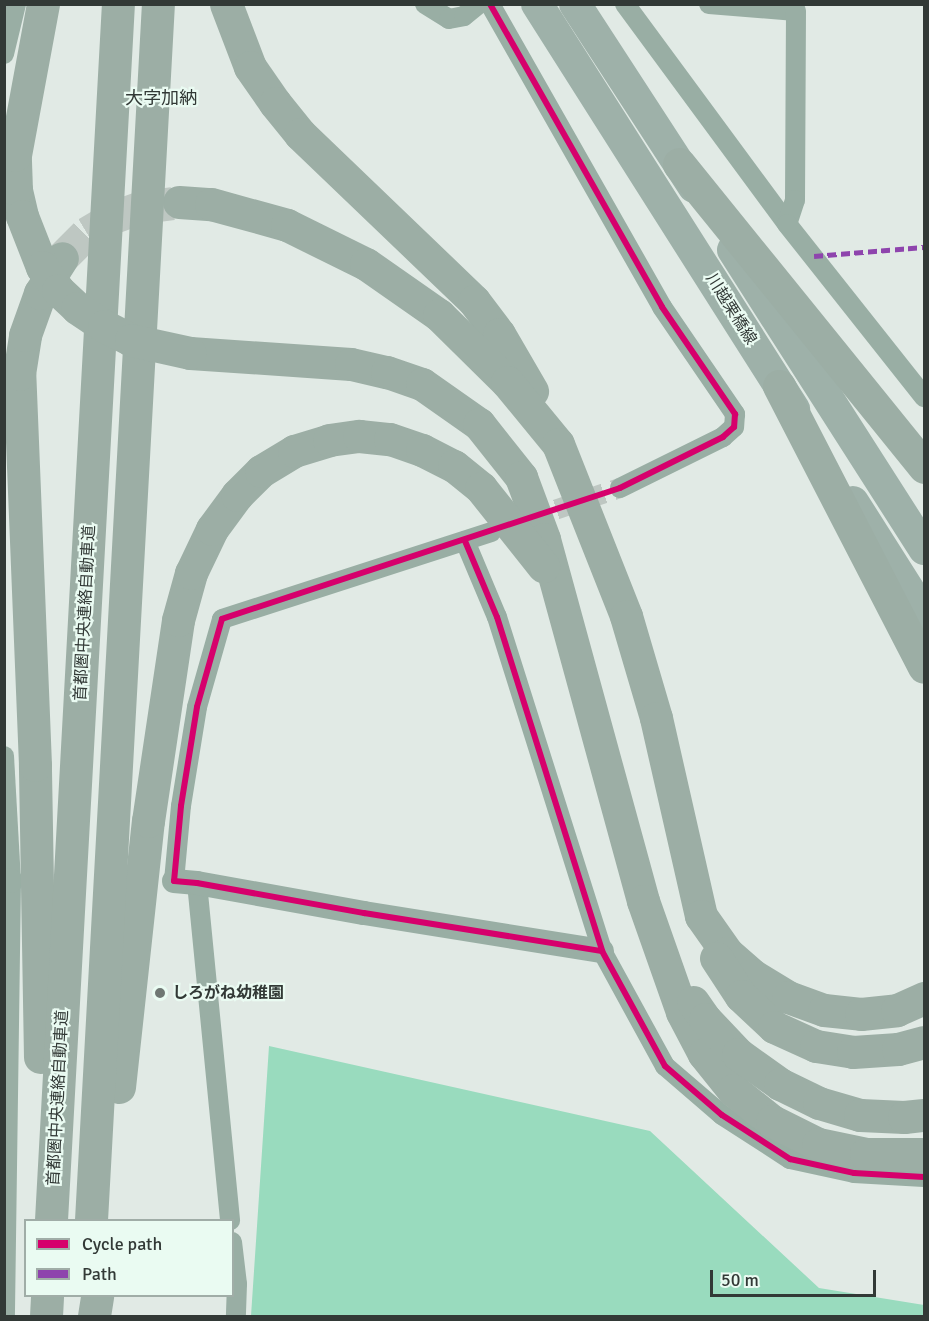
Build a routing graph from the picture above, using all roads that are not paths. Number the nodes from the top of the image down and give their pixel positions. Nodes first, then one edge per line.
1 (16, 4) edge
2 (43, 4) edge
3 (118, 4) edge
4 (158, 4) edge
5 (225, 4) edge
6 (425, 4) edge
7 (479, 4) edge
8 (490, 4) edge
9 (537, 4) edge
10 (574, 4) edge
11 (625, 4) edge
12 (709, 4) edge
13 (4, 54) edge
14 (679, 164) junction
15 (179, 202) tunnel mouth
16 (787, 224) junction
17 (62, 258) tunnel mouth
18 (779, 386) junction
19 (924, 397) edge
20 (558, 444) junction
21 (924, 467) edge
22 (620, 488) tunnel mouth
23 (491, 532) dead end
24 (465, 541) junction
25 (924, 549) edge
26 (555, 582) junction
27 (924, 614) edge
28 (924, 667) edge
29 (4, 756) edge
30 (8, 880) edge
31 (185, 882) junction
32 (701, 916) junction
33 (602, 951) junction
34 (660, 954) junction
35 (924, 998) edge
36 (924, 1042) edge
37 (924, 1115) edge
38 (924, 1154) edge
39 (924, 1177) edge
40 (42, 1219) edge
41 (51, 1219) edge
42 (90, 1219) edge
43 (107, 1219) edge
44 (230, 1219) edge
45 (234, 1259) edge
46 (45, 1297) edge
47 (86, 1297) edge
48 (97, 1297) edge
49 (5, 1317) edge
50 (45, 1317) edge
51 (85, 1317) edge
52 (94, 1317) edge
53 (236, 1317) edge

1 - 13 street
2 - 26 highway, bridge
3 - 41 highway, 首都圏中央連絡自動車道
4 - 42 highway
5 - 20 highway
6 - 7 street
8 - 22 street
9 - 18 main road, 川越栗橋線
10 - 14 main road, 川越栗橋線
11 - 16 street
12 - 16 street
14 - 21 highway
14 - 25 main road, 川越栗橋線
15 - 20 highway
16 - 19 street
17 - 40 highway
18 - 27 main road, 川越栗橋線
18 - 28 highway
20 - 32 highway
23 - 24 street
24 - 31 street
24 - 33 street
26 - 34 highway
26 - 43 highway
29 - 30 street
30 - 49 street
31 - 33 street
31 - 44 street
32 - 35 highway
32 - 36 highway
33 - 39 street
34 - 37 highway
34 - 38 highway
45 - 53 street
46 - 50 highway
47 - 51 highway
48 - 52 highway

